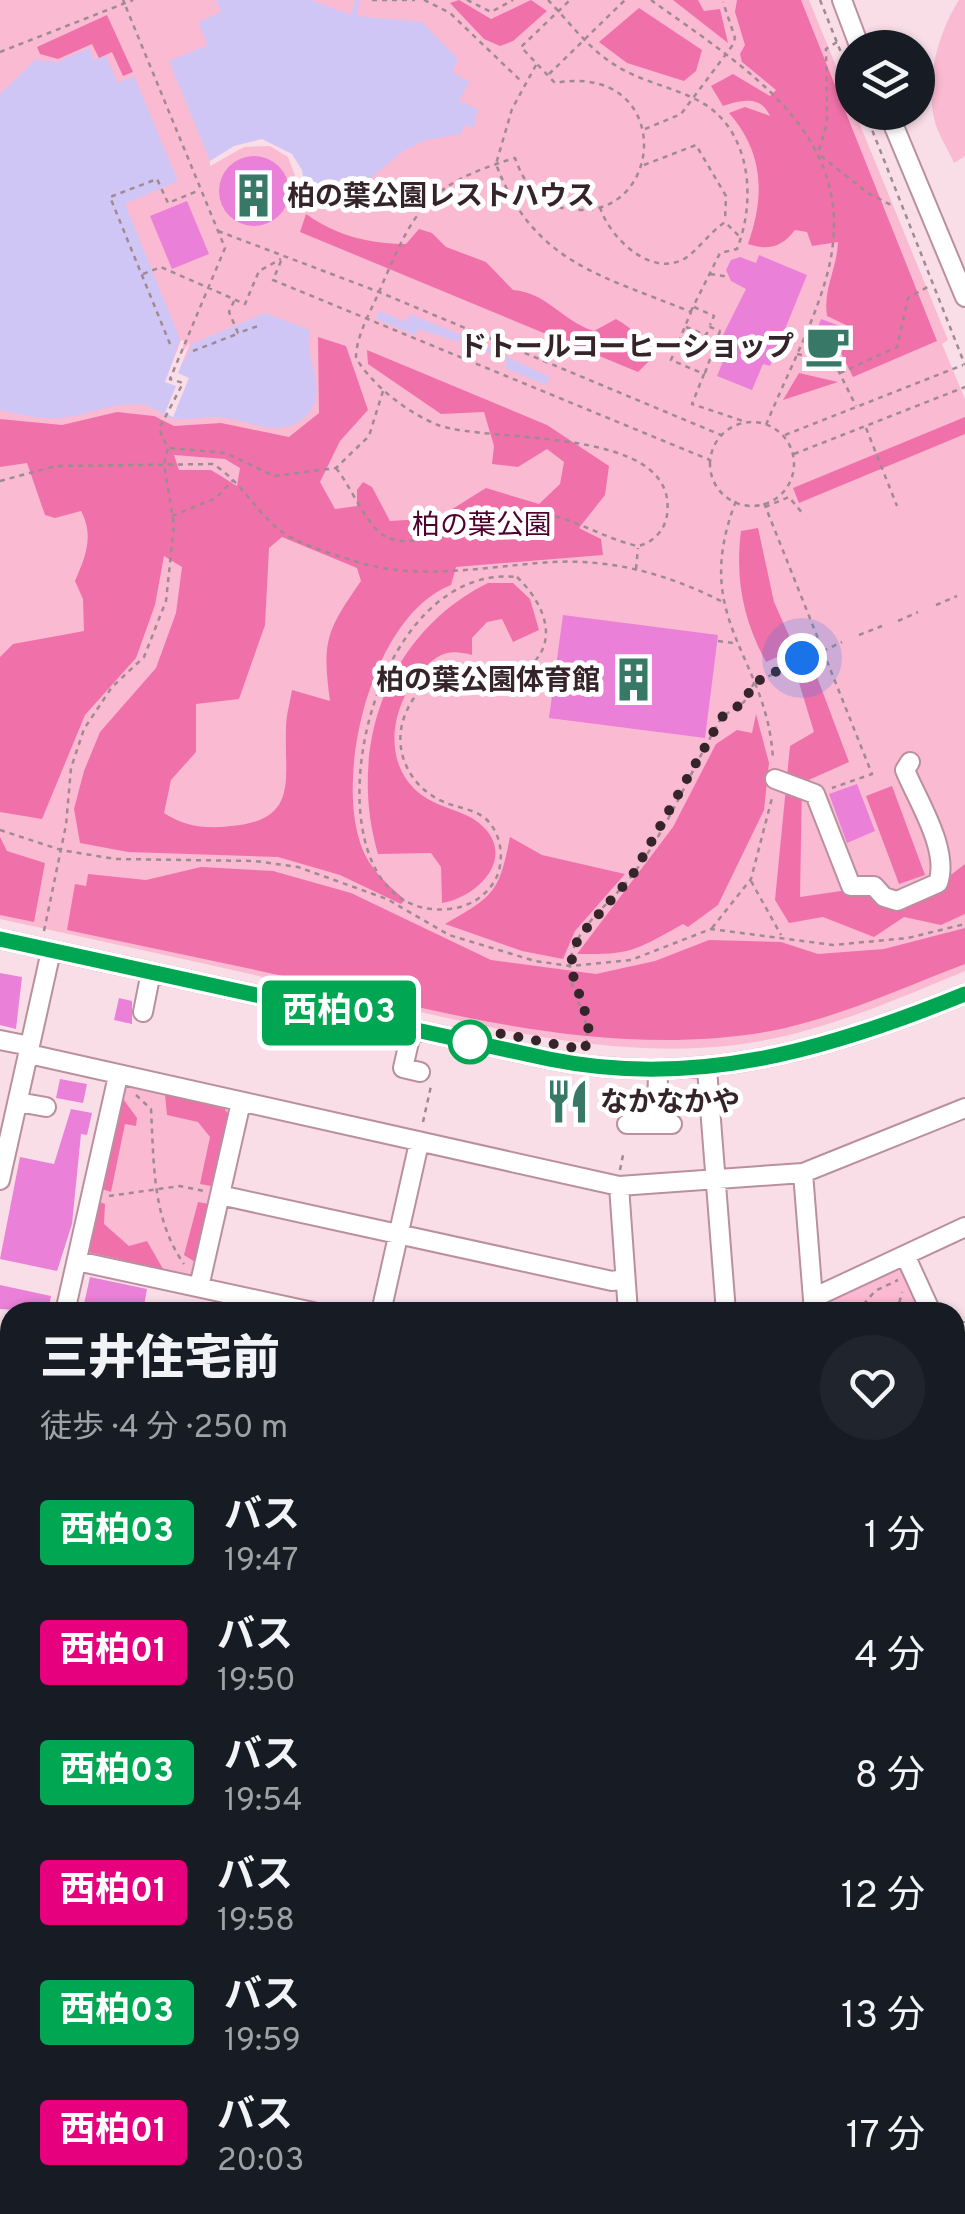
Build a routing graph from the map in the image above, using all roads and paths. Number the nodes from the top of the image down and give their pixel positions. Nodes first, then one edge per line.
1 (133, 0) edge
2 (372, 0) edge
3 (387, 0) edge
4 (415, 0) edge
5 (467, 0) edge
6 (514, 0) edge
7 (548, 0) edge
8 (570, 0) edge
9 (625, 0) edge
10 (652, 0) edge
11 (820, 0) edge
12 (428, 1) edge
13 (845, 1) edge
14 (124, 2) edge
15 (723, 2) edge
16 (559, 11) junction
17 (854, 30) edge
18 (835, 37) edge
19 (585, 38) junction
20 (835, 43) edge
21 (0, 52) edge
22 (726, 55) junction
23 (537, 64) junction
24 (548, 75) junction
25 (523, 83) junction
26 (693, 98) junction
27 (644, 130) junction
28 (873, 130) edge
29 (896, 130) edge
30 (817, 154) junction
31 (496, 164) junction
32 (642, 165) junction
33 (201, 189) junction
34 (893, 206) dead end
35 (600, 207) junction
36 (725, 222) junction
37 (218, 231) junction
38 (741, 238) junction
39 (282, 258) junction
40 (709, 273) junction
41 (142, 274) junction
42 (729, 276) dead end
43 (933, 284) junction
44 (208, 289) junction
45 (379, 292) junction
46 (965, 296) edge
47 (234, 299) junction
48 (692, 310) junction
49 (367, 320) junction
50 (260, 325) dead end
51 (685, 327) junction
52 (710, 327) junction
53 (238, 334) junction
54 (170, 344) dead end
55 (193, 352) dead end
56 (796, 354) junction
57 (827, 360) junction
58 (965, 364) edge
59 (839, 370) junction
60 (704, 374) junction
61 (965, 387) edge
62 (384, 388) junction
63 (857, 407) junction
64 (746, 422) junction
65 (766, 425) junction
66 (865, 426) junction
67 (721, 435) junction
68 (784, 436) junction
69 (168, 448) junction
70 (793, 454) junction
71 (710, 460) junction
72 (164, 464) junction
73 (336, 468) junction
74 (235, 478) junction
75 (0, 482) edge
76 (736, 501) junction
77 (764, 505) junction
78 (897, 506) dead end
79 (803, 514) dead end
80 (171, 516) junction
81 (638, 546) junction
82 (507, 567) junction
83 (636, 568) junction
84 (508, 576) junction
85 (958, 596) dead end
86 (721, 601) junction
87 (936, 605) dead end
88 (918, 612) dead end
89 (898, 620) dead end
90 (882, 626) dead end
91 (859, 635) dead end
92 (718, 641) dead end
93 (842, 642) dead end
94 (735, 643) junction
95 (822, 650) junction
96 (754, 683) junction
97 (910, 762) dead end
98 (774, 780) junction
99 (815, 794) junction
100 (0, 830) edge
101 (62, 850) junction
102 (751, 880) junction
103 (412, 901) junction
104 (410, 912) junction
105 (965, 924) edge
106 (711, 929) junction
107 (29, 930) dead end
108 (782, 936) junction
109 (0, 939) edge
110 (52, 951) junction
111 (570, 966) junction
112 (151, 972) junction
113 (965, 994) edge
114 (142, 1012) dead end
115 (412, 1029) junction
116 (0, 1040) edge
117 (30, 1050) junction
118 (585, 1050) dead end
119 (707, 1069) junction
120 (658, 1070) junction
121 (427, 1072) joint
122 (118, 1076) junction
123 (18, 1102) junction
124 (242, 1102) junction
125 (46, 1107) dead end
126 (965, 1108) edge
127 (627, 1124) dead end
128 (5, 1134) edge
129 (419, 1143) junction
130 (804, 1173) junction
131 (717, 1179) junction
132 (0, 1180) edge
133 (619, 1186) junction
134 (156, 1190) junction
135 (92, 1191) junction
136 (214, 1193) junction
137 (965, 1227) edge
138 (399, 1235) junction
139 (905, 1255) junction
140 (77, 1261) junction
141 (624, 1279) junction
142 (199, 1287) junction
143 (67, 1302) edge
144 (267, 1302) edge
145 (383, 1302) edge
146 (627, 1302) edge
147 (725, 1302) edge
148 (814, 1302) edge
149 (819, 1302) edge
150 (866, 1302) edge
151 (901, 1302) edge
152 (926, 1302) edge

1 - 14 path
2 - 3 path
3 - 4 path
5 - 6 path
7 - 16 path
8 - 16 path
9 - 19 path
10 - 22 path
11 - 18 path
12 - 25 path
13 - 17 street
14 - 21 path
14 - 33 path
15 - 22 path
16 - 19 path
16 - 23 path
19 - 24 path
19 - 26 path
20 - 30 path
22 - 26 path
22 - 30 path
23 - 24 path
23 - 25 path
24 - 27 path
25 - 31 path
26 - 27 path
26 - 38 path
27 - 32 path
28 - 43 path
29 - 46 street
30 - 34 path
30 - 56 path
31 - 35 path
31 - 45 path
31 - 48 path
32 - 35 path
32 - 36 path
33 - 37 path
33 - 41 path
35 - 36 path
36 - 38 path
37 - 39 path
37 - 44 path
38 - 40 path
39 - 45 path
39 - 47 path
39 - 49 path
40 - 42 path
40 - 48 path
41 - 44 path
41 - 54 path
43 - 58 path
43 - 59 path
44 - 47 path
44 - 69 path
45 - 49 path
45 - 67 path
47 - 53 path
48 - 51 path
48 - 52 path
49 - 62 path
49 - 71 path
50 - 53 path
51 - 52 path
51 - 60 path
52 - 60 path
53 - 55 path
56 - 57 path
56 - 65 path
57 - 59 path
57 - 59 path
58 - 63 path
59 - 63 path
60 - 64 path
61 - 66 path
62 - 73 path
62 - 81 path
63 - 68 path
64 - 65 path
64 - 67 path
65 - 68 path
66 - 70 path
66 - 78 path
67 - 71 path
68 - 70 path
69 - 72 path
69 - 73 path
70 - 77 path
71 - 76 path
72 - 74 path
72 - 75 path
72 - 80 path
73 - 81 path
74 - 80 path
74 - 82 path
76 - 77 path
76 - 86 path
77 - 79 path
77 - 95 path
80 - 101 path
81 - 83 path
82 - 83 path
82 - 84 path
83 - 86 path
84 - 103 path
84 - 103 path
85 - 87 path
86 - 94 path
88 - 89 path
90 - 91 path
92 - 94 path
93 - 95 path
94 - 96 path
95 - 96 path
95 - 99 path
96 - 98 path
96 - 111 path
97 - 99 street
98 - 99 street
98 - 102 path
100 - 101 path
101 - 104 path
101 - 107 path
102 - 106 path
102 - 108 path
103 - 104 path
104 - 111 path
105 - 108 path
106 - 108 path
106 - 111 path
109 - 110 street
110 - 112 street
110 - 117 street
111 - 118 path
112 - 114 street
112 - 115 street
113 - 119 street
115 - 120 street
115 - 121 street
116 - 117 street
117 - 122 street
117 - 123 street
119 - 120 street
119 - 131 street
120 - 127 street
121 - 129 path
122 - 124 street
122 - 134 path
122 - 135 street
123 - 125 street
123 - 128 street
124 - 129 street
124 - 136 street
126 - 130 street
128 - 132 street
129 - 133 street
129 - 138 street
130 - 131 street
130 - 148 street
131 - 133 street
131 - 147 street
133 - 141 street
134 - 135 path
134 - 136 path
134 - 142 path
135 - 140 street
136 - 138 street
136 - 142 street
137 - 139 street
138 - 141 street
138 - 145 street
139 - 149 street
139 - 152 street
140 - 142 street
140 - 143 street
141 - 146 street
142 - 144 street
150 - 151 path

